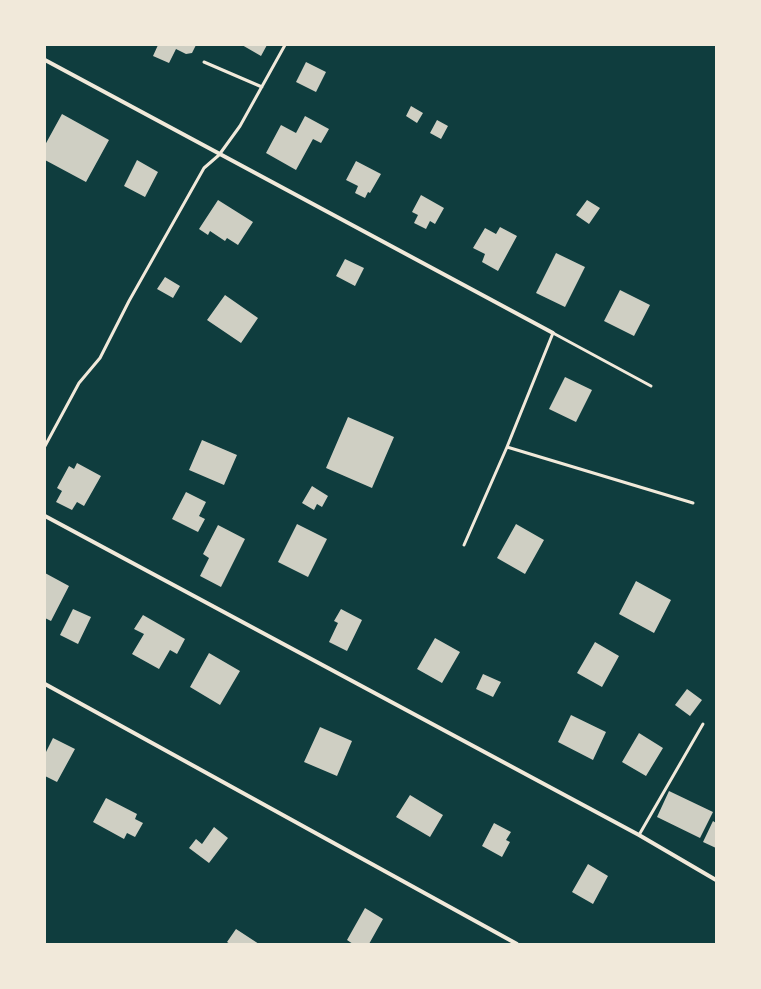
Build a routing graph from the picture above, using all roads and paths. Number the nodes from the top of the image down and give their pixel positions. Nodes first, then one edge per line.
1 (285, 45) edge
2 (45, 60) edge
3 (204, 62) dead end
4 (262, 88) junction
5 (218, 155) junction
6 (553, 333) junction
7 (651, 386) dead end
8 (45, 446) edge
9 (507, 447) junction
10 (693, 502) dead end
11 (45, 516) edge
12 (464, 545) dead end
13 (45, 684) edge
14 (703, 724) dead end
15 (638, 835) junction
16 (716, 880) edge
17 (517, 944) edge

1 - 4 lane
2 - 5 street
3 - 4 lane
4 - 5 lane
5 - 6 street
5 - 8 lane
6 - 7 lane
6 - 9 lane
9 - 10 lane
9 - 12 lane
11 - 15 street
13 - 17 street
14 - 15 lane
15 - 16 street

